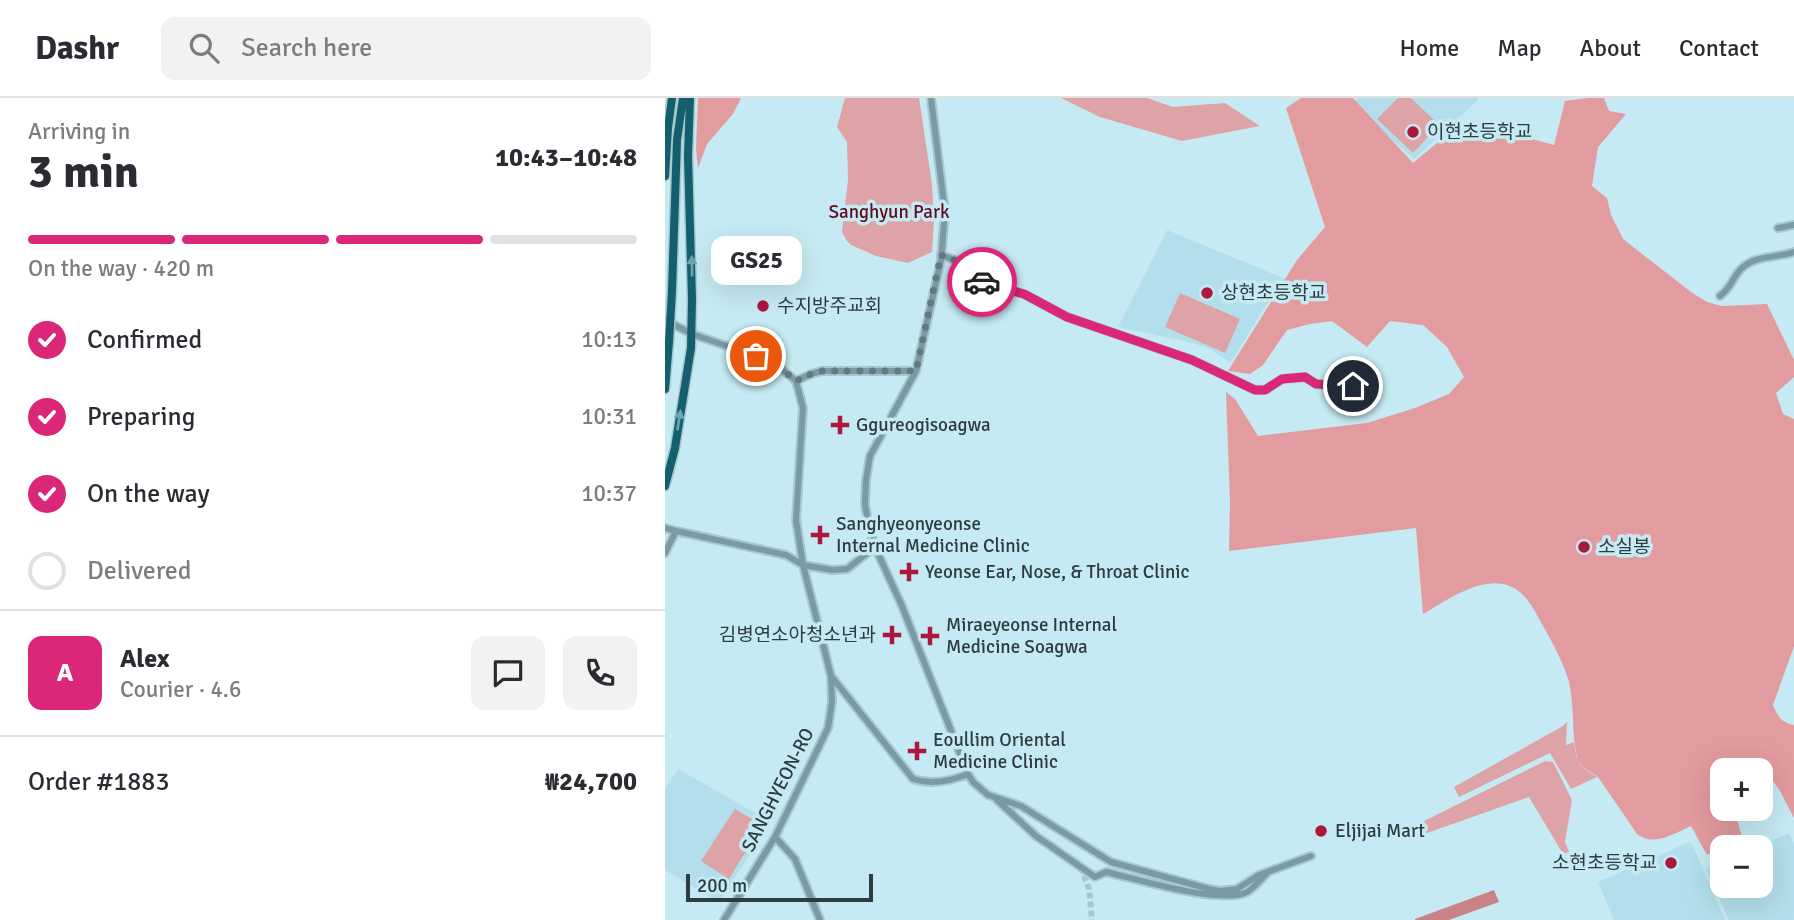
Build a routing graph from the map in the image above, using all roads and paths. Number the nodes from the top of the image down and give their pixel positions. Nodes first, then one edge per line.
1 (672, 98) edge
2 (683, 98) edge
3 (690, 98) edge
4 (931, 98) edge
5 (665, 177) edge
6 (1794, 225) edge
7 (1778, 228) dead end
8 (1794, 252) edge
9 (941, 255) junction
10 (1720, 296) dead end
11 (665, 320) edge
12 (692, 334) junction
13 (916, 371) junction
14 (796, 381) junction
15 (665, 389) edge
16 (1373, 392) dead end
17 (665, 486) edge
18 (665, 528) edge
19 (676, 531) junction
20 (874, 547) junction
21 (665, 553) edge
22 (803, 565) junction
23 (831, 676) junction
24 (968, 775) junction
25 (996, 799) junction
26 (775, 837) junction
27 (1311, 856) dead end
28 (1269, 871) junction
29 (724, 920) edge
30 (820, 920) edge

1 - 5 main road
2 - 15 main road, bridge
12 -> 3 main road
4 - 9 street
6 - 7 street
8 - 10 street
9 - 13 street
9 - 16 street
11 - 12 street
12 - 14 street
17 -> 12 main road
13 - 14 street
13 - 20 street
14 - 22 street, SANGHYEON-RO
18 - 19 street
19 - 21 street
19 - 22 street
20 - 22 street
20 - 24 street
22 - 23 street, SANGHYEON-RO
23 - 24 street
23 - 26 street, SANGHYEON-RO
24 - 25 street
25 - 28 street
25 - 28 street
26 - 29 street, SANGHYEON-RO
26 - 30 street
27 - 28 street

